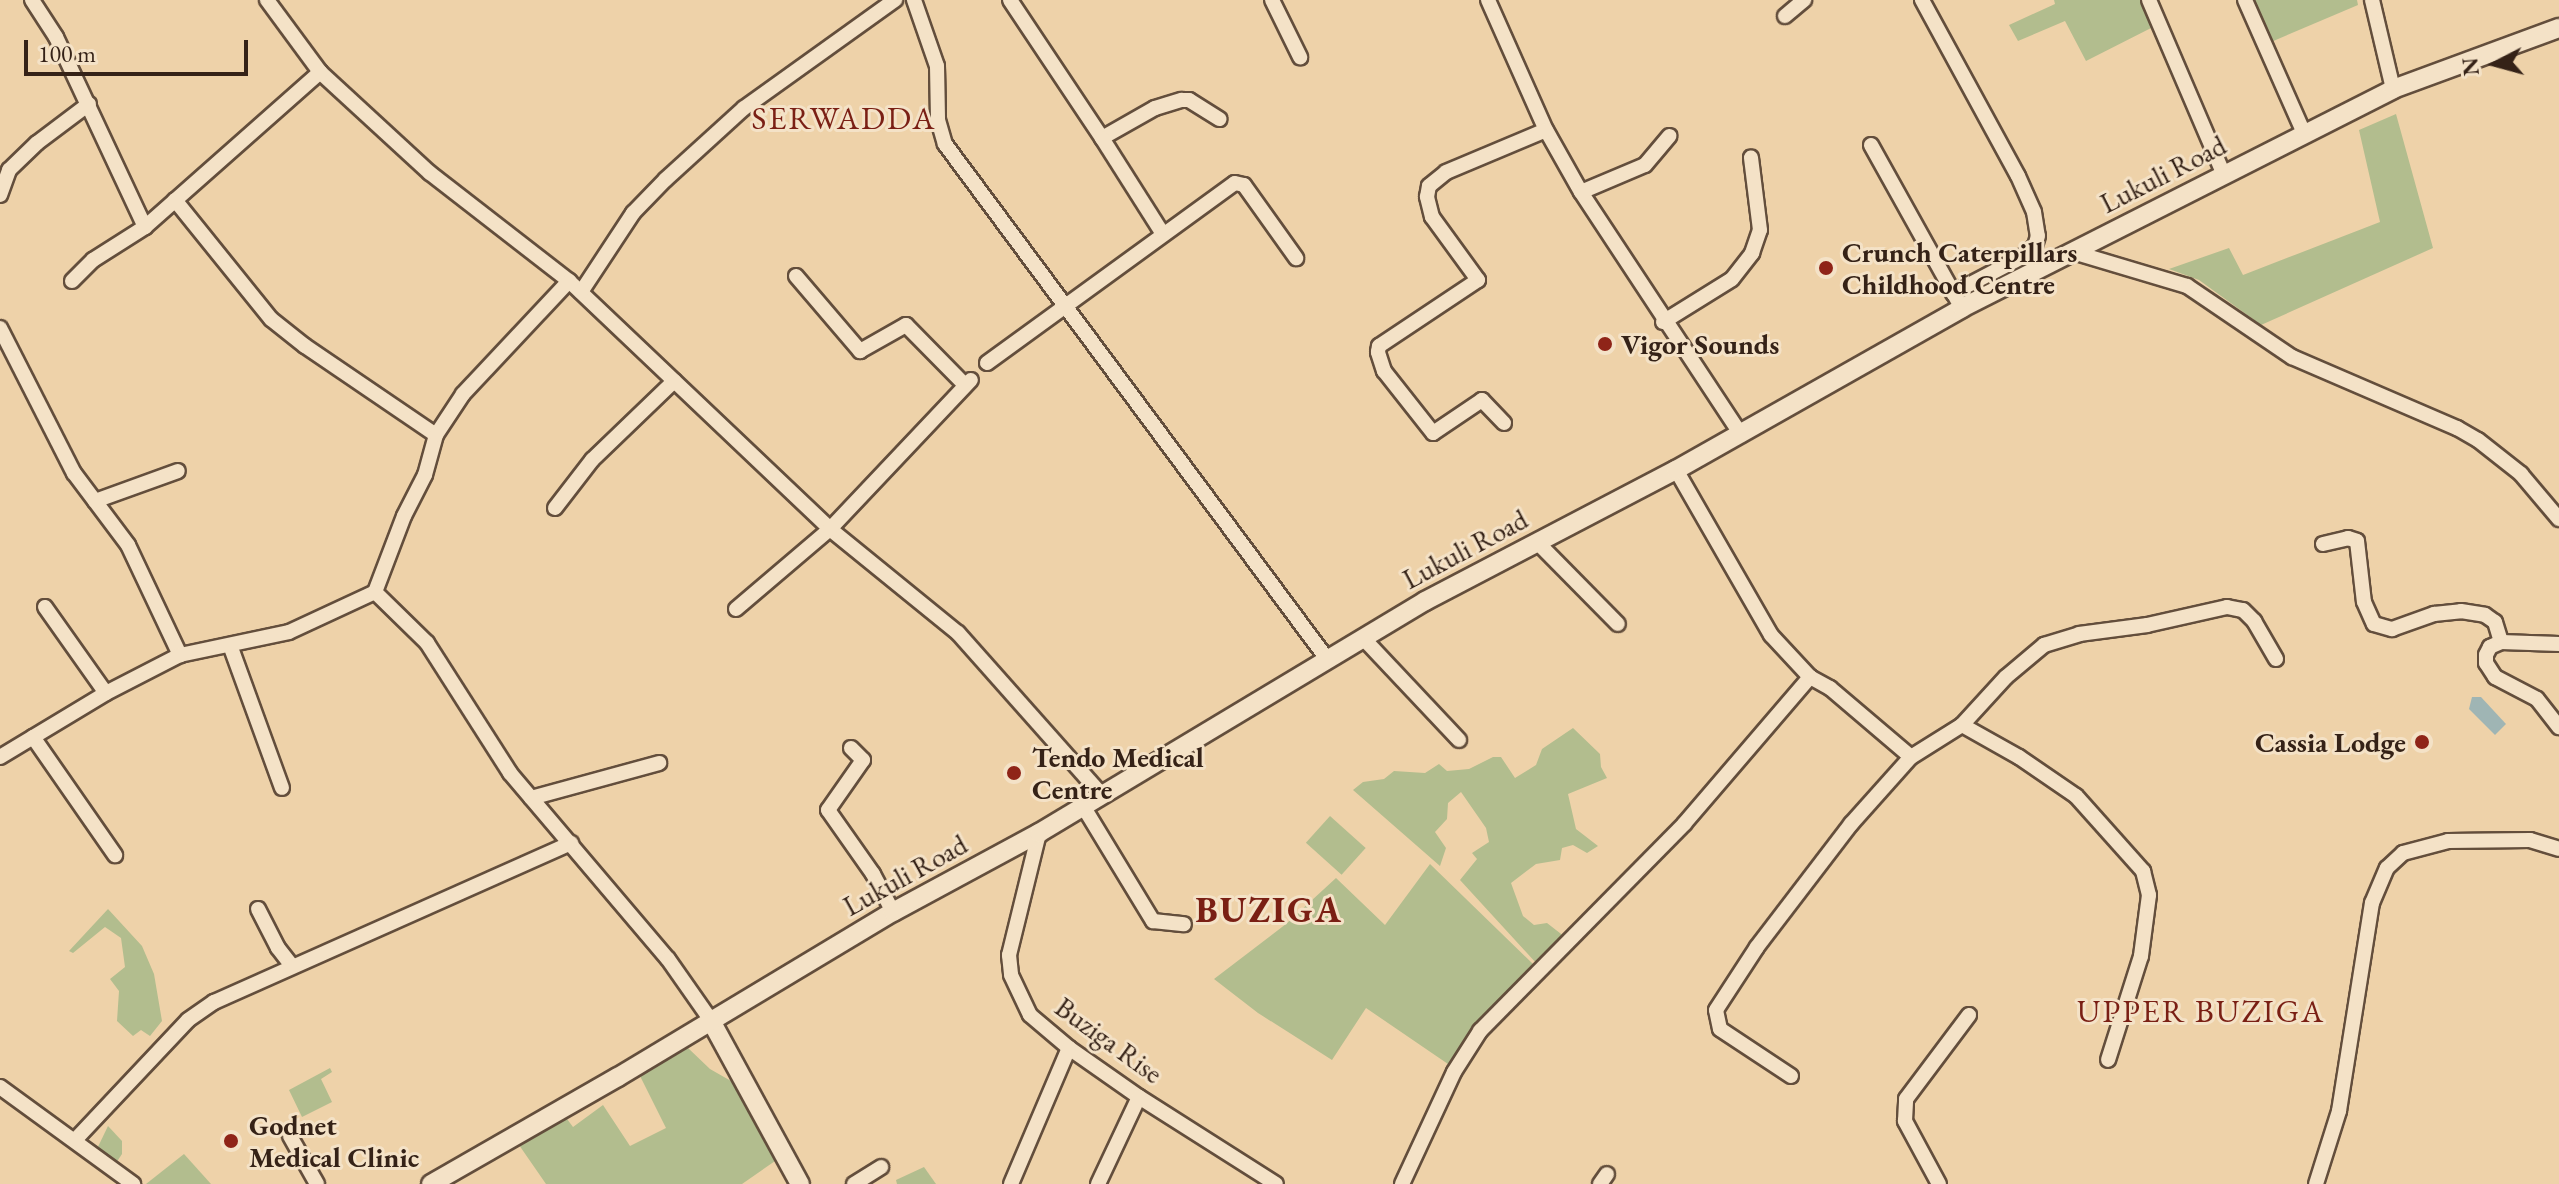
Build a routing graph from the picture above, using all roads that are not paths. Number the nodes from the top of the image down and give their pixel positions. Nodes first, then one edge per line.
1 (32, 0) edge
2 (267, 0) edge
3 (895, 0) edge
4 (914, 0) edge
5 (1010, 0) edge
6 (1272, 0) edge
7 (1488, 0) edge
8 (1804, 0) edge
9 (1922, 0) edge
10 (2149, 0) edge
11 (2245, 0) edge
12 (2372, 0) edge
13 (1785, 16) dead end
14 (2559, 28) edge
15 (1300, 57) dead end
16 (320, 72) junction
17 (2393, 89) junction
18 (89, 104) junction
19 (1219, 119) dead end
20 (1546, 130) junction
21 (2304, 133) junction
22 (1669, 136) dead end
23 (1102, 138) junction
24 (1871, 145) dead end
25 (1751, 158) dead end
26 (2224, 175) junction
27 (1581, 192) junction
28 (0, 195) edge
29 (175, 200) junction
30 (145, 227) junction
31 (1163, 234) junction
32 (2073, 252) junction
33 (1296, 258) dead end
34 (796, 276) dead end
35 (72, 281) dead end
36 (569, 281) junction
37 (581, 292) junction
38 (1957, 301) junction
39 (1066, 305) junction
40 (1663, 322) junction
41 (0, 328) edge
42 (987, 363) dead end
43 (674, 381) junction
44 (1504, 423) dead end
45 (436, 435) junction
46 (1741, 435) junction
47 (1676, 470) junction
48 (178, 471) dead end
49 (95, 501) junction
50 (555, 508) dead end
51 (2559, 519) edge
52 (830, 529) junction
53 (1537, 542) junction
54 (2323, 544) dead end
55 (375, 592) junction
56 (45, 607) dead end
57 (736, 609) dead end
58 (1618, 624) dead end
59 (1363, 638) junction
60 (2501, 642) junction
61 (2559, 644) edge
62 (230, 645) junction
63 (180, 655) junction
64 (1327, 659) junction
65 (2276, 659) dead end
66 (1810, 677) junction
67 (106, 693) junction
68 (1962, 725) junction
69 (2559, 727) edge
70 (33, 737) junction
71 (1459, 740) dead end
72 (851, 748) dead end
73 (0, 757) edge
74 (1911, 757) junction
75 (659, 763) dead end
76 (282, 788) dead end
77 (1102, 795) junction
78 (531, 798) junction
79 (1083, 806) junction
80 (1039, 833) junction
81 (571, 843) junction
82 (2559, 849) edge
83 (115, 855) dead end
84 (258, 909) dead end
85 (893, 912) junction
86 (1184, 924) dead end
87 (292, 966) junction
88 (1969, 1015) dead end
89 (710, 1019) junction
90 (1069, 1048) junction
91 (2108, 1060) dead end
92 (1791, 1076) dead end
93 (0, 1087) edge
94 (1139, 1097) junction
95 (290, 1136) dead end
96 (76, 1139) junction
97 (881, 1167) dead end
98 (133, 1184) edge
99 (317, 1184) edge
100 (431, 1184) edge
101 (800, 1184) edge
102 (854, 1184) edge
103 (1011, 1184) edge
104 (1098, 1184) edge
105 (1276, 1184) edge
106 (1402, 1184) edge
107 (1939, 1184) edge
108 (2316, 1184) edge

1 - 18 street
2 - 16 street
3 - 37 street
4 - 39 street
5 - 23 street
6 - 15 street
7 - 20 street
8 - 13 street
9 - 38 street
10 - 26 street
11 - 21 street
12 - 17 street
14 - 17 street, Lukuli Road
16 - 29 street
16 - 36 street
17 - 21 street, Lukuli Road
18 - 28 street
18 - 30 street
19 - 23 street
20 - 27 street
20 - 44 street
21 - 26 street, Lukuli Road
22 - 27 street
23 - 31 street
24 - 38 street
25 - 40 street
26 - 32 street, Lukuli Road
27 - 40 street
29 - 30 street
29 - 45 street
30 - 35 street
31 - 33 street
31 - 39 street
32 - 38 street, Lukuli Road
32 - 51 street
34 - 52 street
36 - 37 street
36 - 45 street
37 - 43 street
38 - 46 street, Lukuli Road
39 - 42 street
39 - 64 street
40 - 46 street
41 - 49 street
43 - 50 street
43 - 52 street
45 - 55 street
46 - 47 street, Lukuli Road
47 - 53 street, Lukuli Road
47 - 66 street
48 - 49 street
49 - 63 street
52 - 57 street
52 - 77 street
53 - 58 street
53 - 59 street, Lukuli Road
54 - 60 street
55 - 62 street
55 - 78 street
56 - 67 street
59 - 64 street, Lukuli Road
59 - 71 street
60 - 61 street
60 - 69 street
62 - 63 street
62 - 76 street
63 - 67 street
64 - 77 street, Lukuli Road
65 - 68 street
66 - 74 street
66 - 106 street
67 - 70 street
68 - 74 street
68 - 91 street
70 - 73 street
70 - 83 street
72 - 85 street
74 - 92 street
75 - 78 street
77 - 79 street, Lukuli Road
78 - 81 street
79 - 80 street, Lukuli Road
79 - 86 street
80 - 85 street, Lukuli Road
80 - 90 street, Buziga Rise
81 - 87 street
81 - 89 street
82 - 108 street
84 - 87 street
85 - 89 street, Lukuli Road
87 - 96 street
88 - 107 street
89 - 100 street, Lukuli Road
89 - 101 street
90 - 94 street, Buziga Rise
90 - 103 street
93 - 96 street
94 - 104 street
94 - 105 street, Buziga Rise
95 - 99 street
96 - 98 street
97 - 102 street

